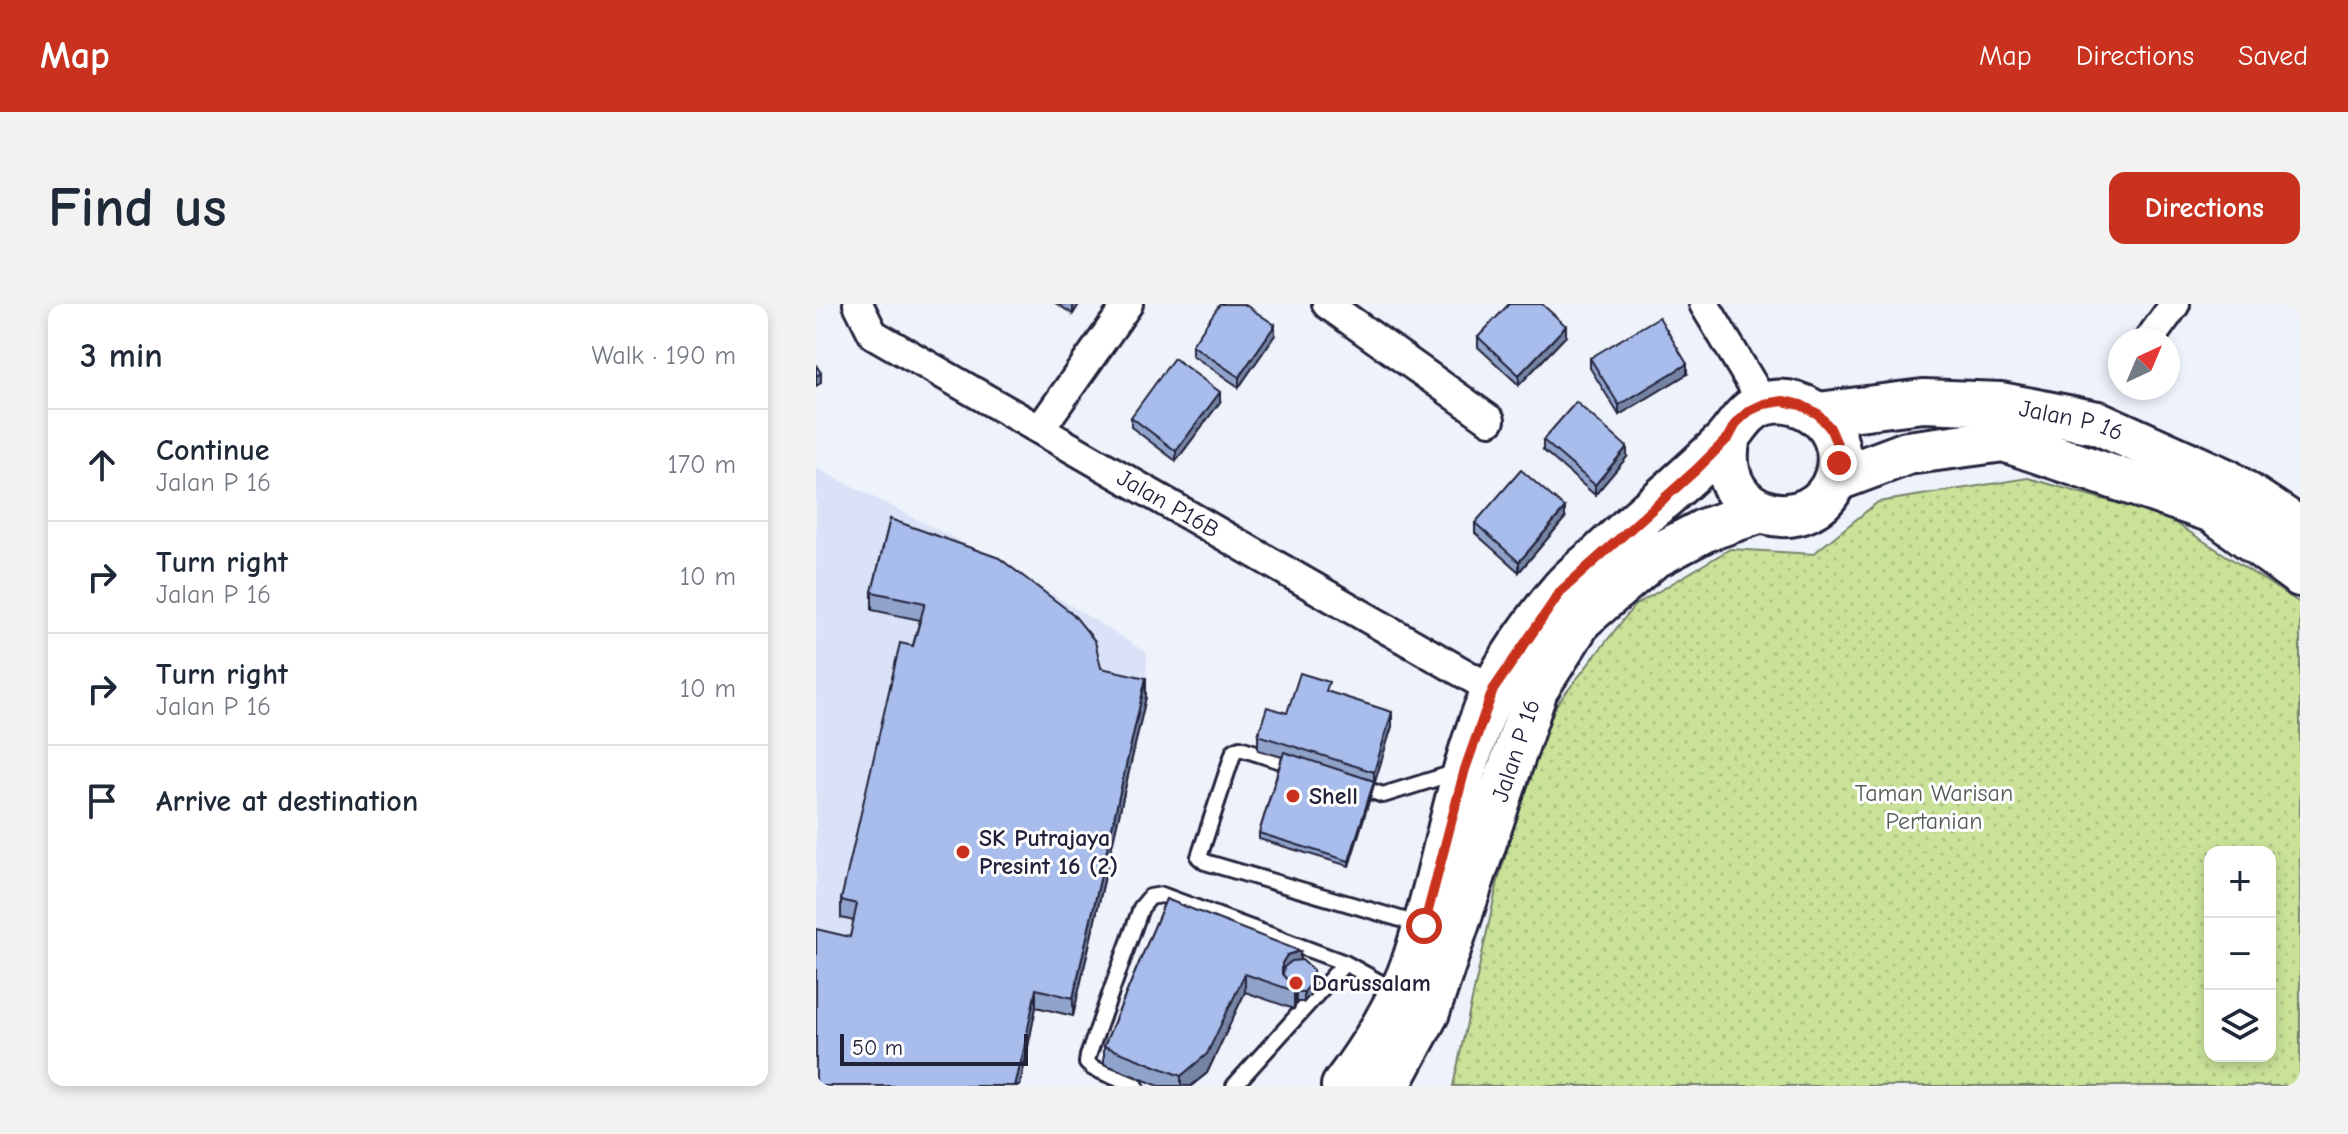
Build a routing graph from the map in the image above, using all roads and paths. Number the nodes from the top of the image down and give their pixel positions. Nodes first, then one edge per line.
1 (858, 304) edge
2 (1128, 304) edge
3 (1327, 304) edge
4 (1704, 304) edge
5 (2175, 304) edge
6 (2158, 328) edge
7 (1764, 404) junction
8 (1818, 414) junction
9 (1490, 420) dead end
10 (1040, 429) junction
11 (1729, 437) junction
12 (1835, 480) junction
13 (1761, 511) junction
14 (2300, 529) edge
15 (2300, 575) edge
16 (1493, 690) junction
17 (1465, 769) junction
18 (1311, 771) edge
19 (1340, 781) edge
20 (1424, 926) junction
21 (1345, 963) junction
22 (1399, 993) junction
23 (1136, 1086) edge
24 (1234, 1086) edge
25 (1343, 1086) edge
26 (1388, 1086) edge

1 - 10 street, Jalan P16B
2 - 10 street
3 - 9 street
4 - 7 street
5 - 6 street
7 - 8 street, Jalan P 16
7 - 11 street, Jalan P 16
8 - 12 street
8 - 14 street, Jalan P 16
10 - 16 street, Jalan P16B
11 - 13 street
11 - 16 street, Jalan P 16
12 - 13 street, Jalan P 16
12 - 15 street, Jalan P 16
13 - 26 street, Jalan P 16
16 - 17 street, Jalan P 16
17 - 19 lane
17 - 20 street, Jalan P 16
18 - 20 lane
20 - 22 street, Jalan P 16
21 - 22 lane
21 - 23 lane
21 - 24 lane
22 - 25 street, Jalan P 16

